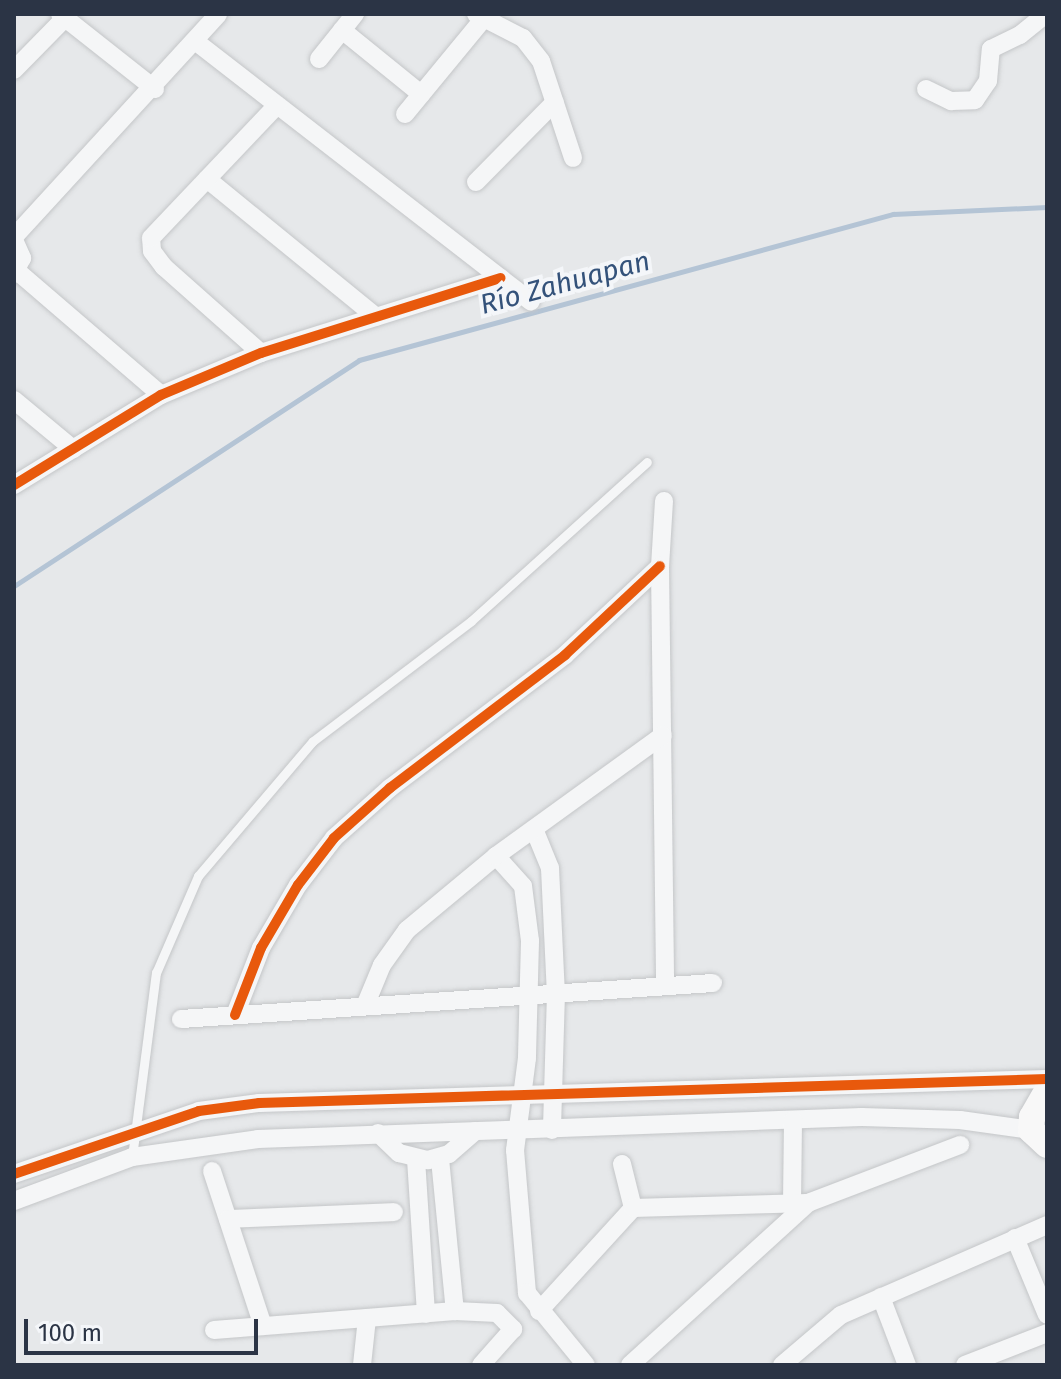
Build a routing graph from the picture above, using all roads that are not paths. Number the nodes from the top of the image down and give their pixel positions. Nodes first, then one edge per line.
1 (218, 14) edge
2 (355, 14) edge
3 (1046, 14) edge
4 (62, 16) edge
5 (480, 16) edge
6 (342, 30) junction
7 (195, 41) junction
8 (319, 59) dead end
9 (15, 68) edge
10 (155, 89) junction
11 (926, 89) dead end
12 (421, 94) junction
13 (555, 102) junction
14 (277, 105) junction
15 (405, 114) dead end
16 (573, 158) dead end
17 (207, 179) junction
18 (476, 182) dead end
19 (14, 238) edge
20 (15, 273) edge
21 (501, 278) junction
22 (531, 302) dead end
23 (376, 317) junction
24 (261, 353) junction
25 (161, 395) junction
26 (14, 400) edge
27 (73, 449) junction
28 (647, 462) dead end
29 (14, 485) edge
30 (664, 501) dead end
31 (660, 566) junction
32 (663, 735) junction
33 (534, 829) junction
34 (496, 856) junction
35 (550, 868) junction
36 (523, 886) junction
37 (553, 932) junction
38 (530, 941) junction
39 (713, 983) dead end
40 (665, 986) junction
41 (556, 993) junction
42 (527, 995) junction
43 (365, 1006) junction
44 (235, 1015) junction
45 (181, 1019) dead end
46 (527, 1058) junction
47 (556, 1058) junction
48 (1047, 1079) edge
49 (1047, 1091) edge
50 (555, 1098) junction
51 (521, 1099) junction
52 (793, 1120) junction
53 (518, 1130) junction
54 (552, 1130) junction
55 (475, 1131) junction
56 (378, 1133) junction
57 (131, 1136) junction
58 (1039, 1137) edge
59 (960, 1145) dead end
60 (132, 1157) junction
61 (416, 1159) junction
62 (440, 1159) junction
63 (622, 1164) dead end
64 (212, 1171) dead end
65 (14, 1174) edge
66 (14, 1201) edge
67 (800, 1203) junction
68 (633, 1208) junction
69 (394, 1212) dead end
70 (228, 1219) junction
71 (1047, 1225) edge
72 (1015, 1238) junction
73 (881, 1297) junction
74 (455, 1311) junction
75 (539, 1311) junction
76 (426, 1314) junction
77 (1047, 1315) edge
78 (367, 1318) junction
79 (263, 1326) junction
80 (214, 1330) dead end
81 (1047, 1333) edge
82 (362, 1365) edge
83 (482, 1365) edge
84 (586, 1365) edge
85 (630, 1365) edge
86 (782, 1365) edge
87 (907, 1365) edge
88 (965, 1365) edge

1 - 7 street
2 - 6 street
3 - 11 street
4 - 9 street
4 - 10 street
5 - 12 street
5 - 13 street
6 - 8 street
6 - 12 street
7 - 10 street
7 - 14 street
10 - 19 street
12 - 15 street
13 - 16 street
13 - 18 street
14 - 17 street
14 - 21 street
17 - 23 street
17 - 24 street
19 - 20 street
20 - 25 street
21 - 22 street
21 - 23 street
23 - 24 street
24 - 25 street
25 - 27 street
26 - 27 street
27 - 29 street
28 - 57 lane
30 - 31 street
31 - 32 street
31 - 44 street
32 - 33 street
32 - 40 street
33 - 34 street
33 - 35 street
34 - 36 street
34 - 43 street
35 - 36 street
35 - 37 street
36 - 38 street
37 - 38 street
37 - 41 street
38 - 42 street
39 - 40 street
40 - 41 street
41 - 42 street
41 - 47 street
42 - 43 street
42 - 46 street
43 - 44 street
44 - 45 street
46 - 47 street
46 - 51 street
47 - 50 street
48 - 50 street
49 - 58 street
50 - 51 street
50 - 54 street
51 - 53 street
51 - 57 street
52 - 54 street
52 - 58 street
52 - 67 street
53 - 54 street
53 - 55 street
53 - 75 street
55 - 56 street
55 - 62 street
56 - 60 street
56 - 61 street
57 - 60 lane
57 - 65 street
59 - 67 street
60 - 66 street
61 - 62 street
61 - 76 street
62 - 74 street
63 - 68 street
64 - 70 street
67 - 68 street
67 - 85 street
68 - 75 street
69 - 70 street
70 - 79 street
71 - 72 street
72 - 73 street
72 - 77 street
73 - 86 street
73 - 87 street
74 - 76 street
74 - 83 street
75 - 84 street
76 - 78 street
78 - 79 street
78 - 82 street
79 - 80 street
81 - 88 street

